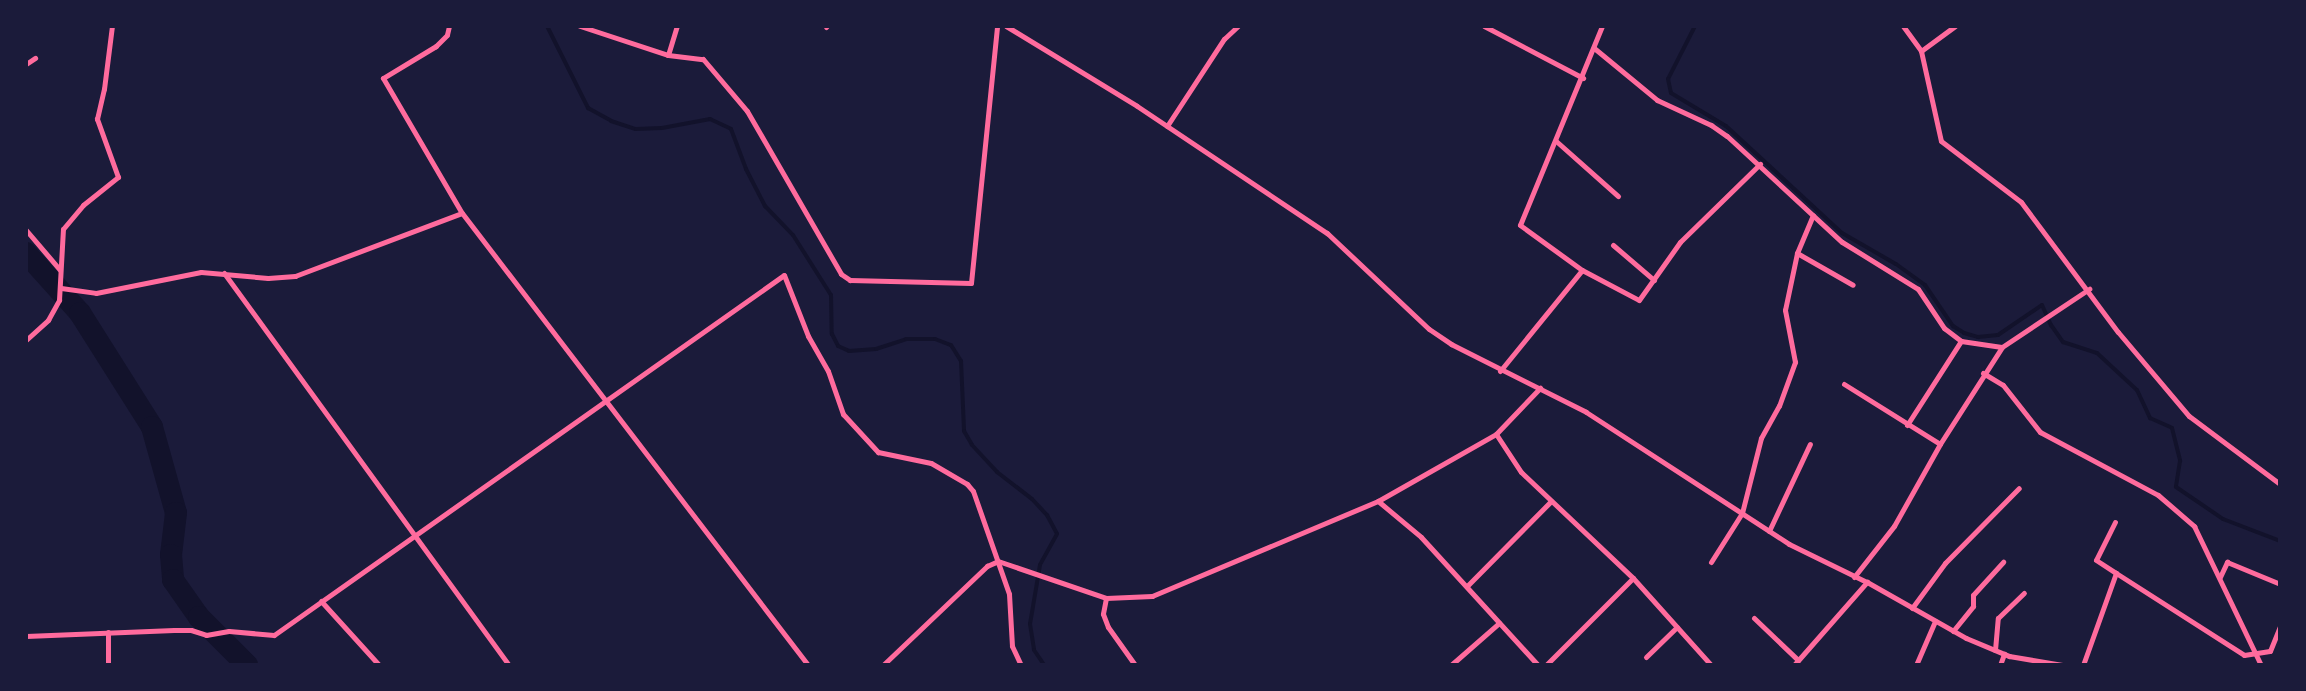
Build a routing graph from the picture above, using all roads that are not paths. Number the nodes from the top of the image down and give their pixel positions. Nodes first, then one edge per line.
1 (112, 26) edge
2 (449, 26) edge
3 (580, 26) edge
4 (677, 26) edge
5 (997, 26) edge
6 (1006, 26) edge
7 (1238, 26) edge
8 (1484, 26) edge
9 (1602, 26) edge
10 (1903, 26) edge
11 (1955, 26) edge
12 (1594, 48) junction
13 (1921, 51) junction
14 (668, 55) junction
15 (35, 58) dead end
16 (26, 64) edge
17 (1582, 78) junction
18 (1167, 126) junction
19 (1556, 141) junction
20 (1760, 164) junction
21 (1618, 196) dead end
22 (462, 213) junction
23 (1813, 215) junction
24 (26, 230) edge
25 (1613, 245) dead end
26 (1797, 253) junction
27 (1582, 270) junction
28 (60, 271) junction
29 (224, 273) junction
30 (1654, 280) junction
31 (1853, 285) dead end
32 (62, 288) junction
33 (2089, 289) junction
34 (26, 340) edge
35 (1961, 341) junction
36 (2002, 346) junction
37 (1500, 371) junction
38 (1983, 373) junction
39 (1844, 384) dead end
40 (1540, 388) junction
41 (606, 400) junction
42 (1907, 425) junction
43 (1496, 434) junction
44 (1810, 444) dead end
45 (1940, 444) junction
46 (2280, 484) edge
47 (2019, 488) dead end
48 (1378, 501) junction
49 (1551, 501) junction
50 (1742, 513) junction
51 (2115, 522) dead end
52 (1769, 531) junction
53 (414, 534) junction
54 (998, 561) junction
55 (1711, 562) dead end
56 (2003, 562) dead end
57 (2116, 573) junction
58 (1854, 577) junction
59 (2220, 577) junction
60 (1633, 578) junction
61 (1867, 582) junction
62 (2280, 584) edge
63 (1468, 585) junction
64 (2024, 593) dead end
65 (1106, 598) junction
66 (321, 601) junction
67 (1912, 608) junction
68 (1754, 618) dead end
69 (1935, 621) junction
70 (1499, 622) junction
71 (2280, 626) edge
72 (1677, 627) junction
73 (1953, 631) junction
74 (108, 632) junction
75 (26, 636) edge
76 (1995, 650) junction
77 (2004, 654) junction
78 (2255, 655) junction
79 (1646, 657) dead end
80 (1798, 660) junction
81 (2051, 664) edge
82 (108, 665) edge
83 (379, 665) edge
84 (509, 665) edge
85 (808, 665) edge
86 (883, 665) edge
87 (1021, 665) edge
88 (1136, 665) edge
89 (1451, 665) edge
90 (1538, 665) edge
91 (1546, 665) edge
92 (1711, 665) edge
93 (1794, 665) edge
94 (1916, 665) edge
95 (2000, 665) edge
96 (2062, 665) edge
97 (2083, 665) edge
98 (2261, 665) edge

1 - 28 street
2 - 22 street
3 - 14 street
4 - 14 street
5 - 14 street
6 - 18 street
7 - 18 street
8 - 17 street
9 - 12 street
10 - 13 street
11 - 13 street
12 - 17 street
12 - 20 street
13 - 33 street
15 - 16 street
17 - 19 street
18 - 37 street
19 - 21 street
19 - 27 street
20 - 23 street
20 - 30 street
22 - 29 street
22 - 41 street
23 - 26 street
23 - 35 street
24 - 28 street
25 - 30 street
26 - 31 street
26 - 50 street
27 - 30 street
27 - 37 street
28 - 32 street
29 - 32 street
29 - 53 street
32 - 34 street
33 - 36 street
33 - 46 street
35 - 36 street
35 - 42 street
36 - 38 street
37 - 40 street
38 - 45 street
38 - 59 street
39 - 42 street
40 - 43 street
40 - 50 street
41 - 53 street
41 - 54 street
41 - 85 street
42 - 45 street
43 - 48 street
43 - 49 street
44 - 52 street
45 - 58 street
47 - 67 street
48 - 63 street
48 - 65 street
49 - 60 street
49 - 63 street
50 - 52 street
50 - 55 street
51 - 57 street
52 - 58 street
53 - 66 street
53 - 84 street
54 - 65 street
54 - 86 street
54 - 87 street
56 - 73 street
57 - 78 street
57 - 97 street
58 - 61 street
59 - 62 street
59 - 78 street
60 - 72 street
60 - 91 street
61 - 67 street
61 - 80 street
63 - 70 street
64 - 76 street
65 - 88 street
66 - 74 street
66 - 83 street
67 - 69 street
68 - 80 street
69 - 73 street
69 - 94 street
70 - 89 street
70 - 90 street
71 - 78 street
72 - 79 street
72 - 92 street
73 - 76 street
74 - 75 street
74 - 82 street
76 - 77 street
77 - 81 street
77 - 95 street
78 - 98 street
80 - 93 street
81 - 96 street

